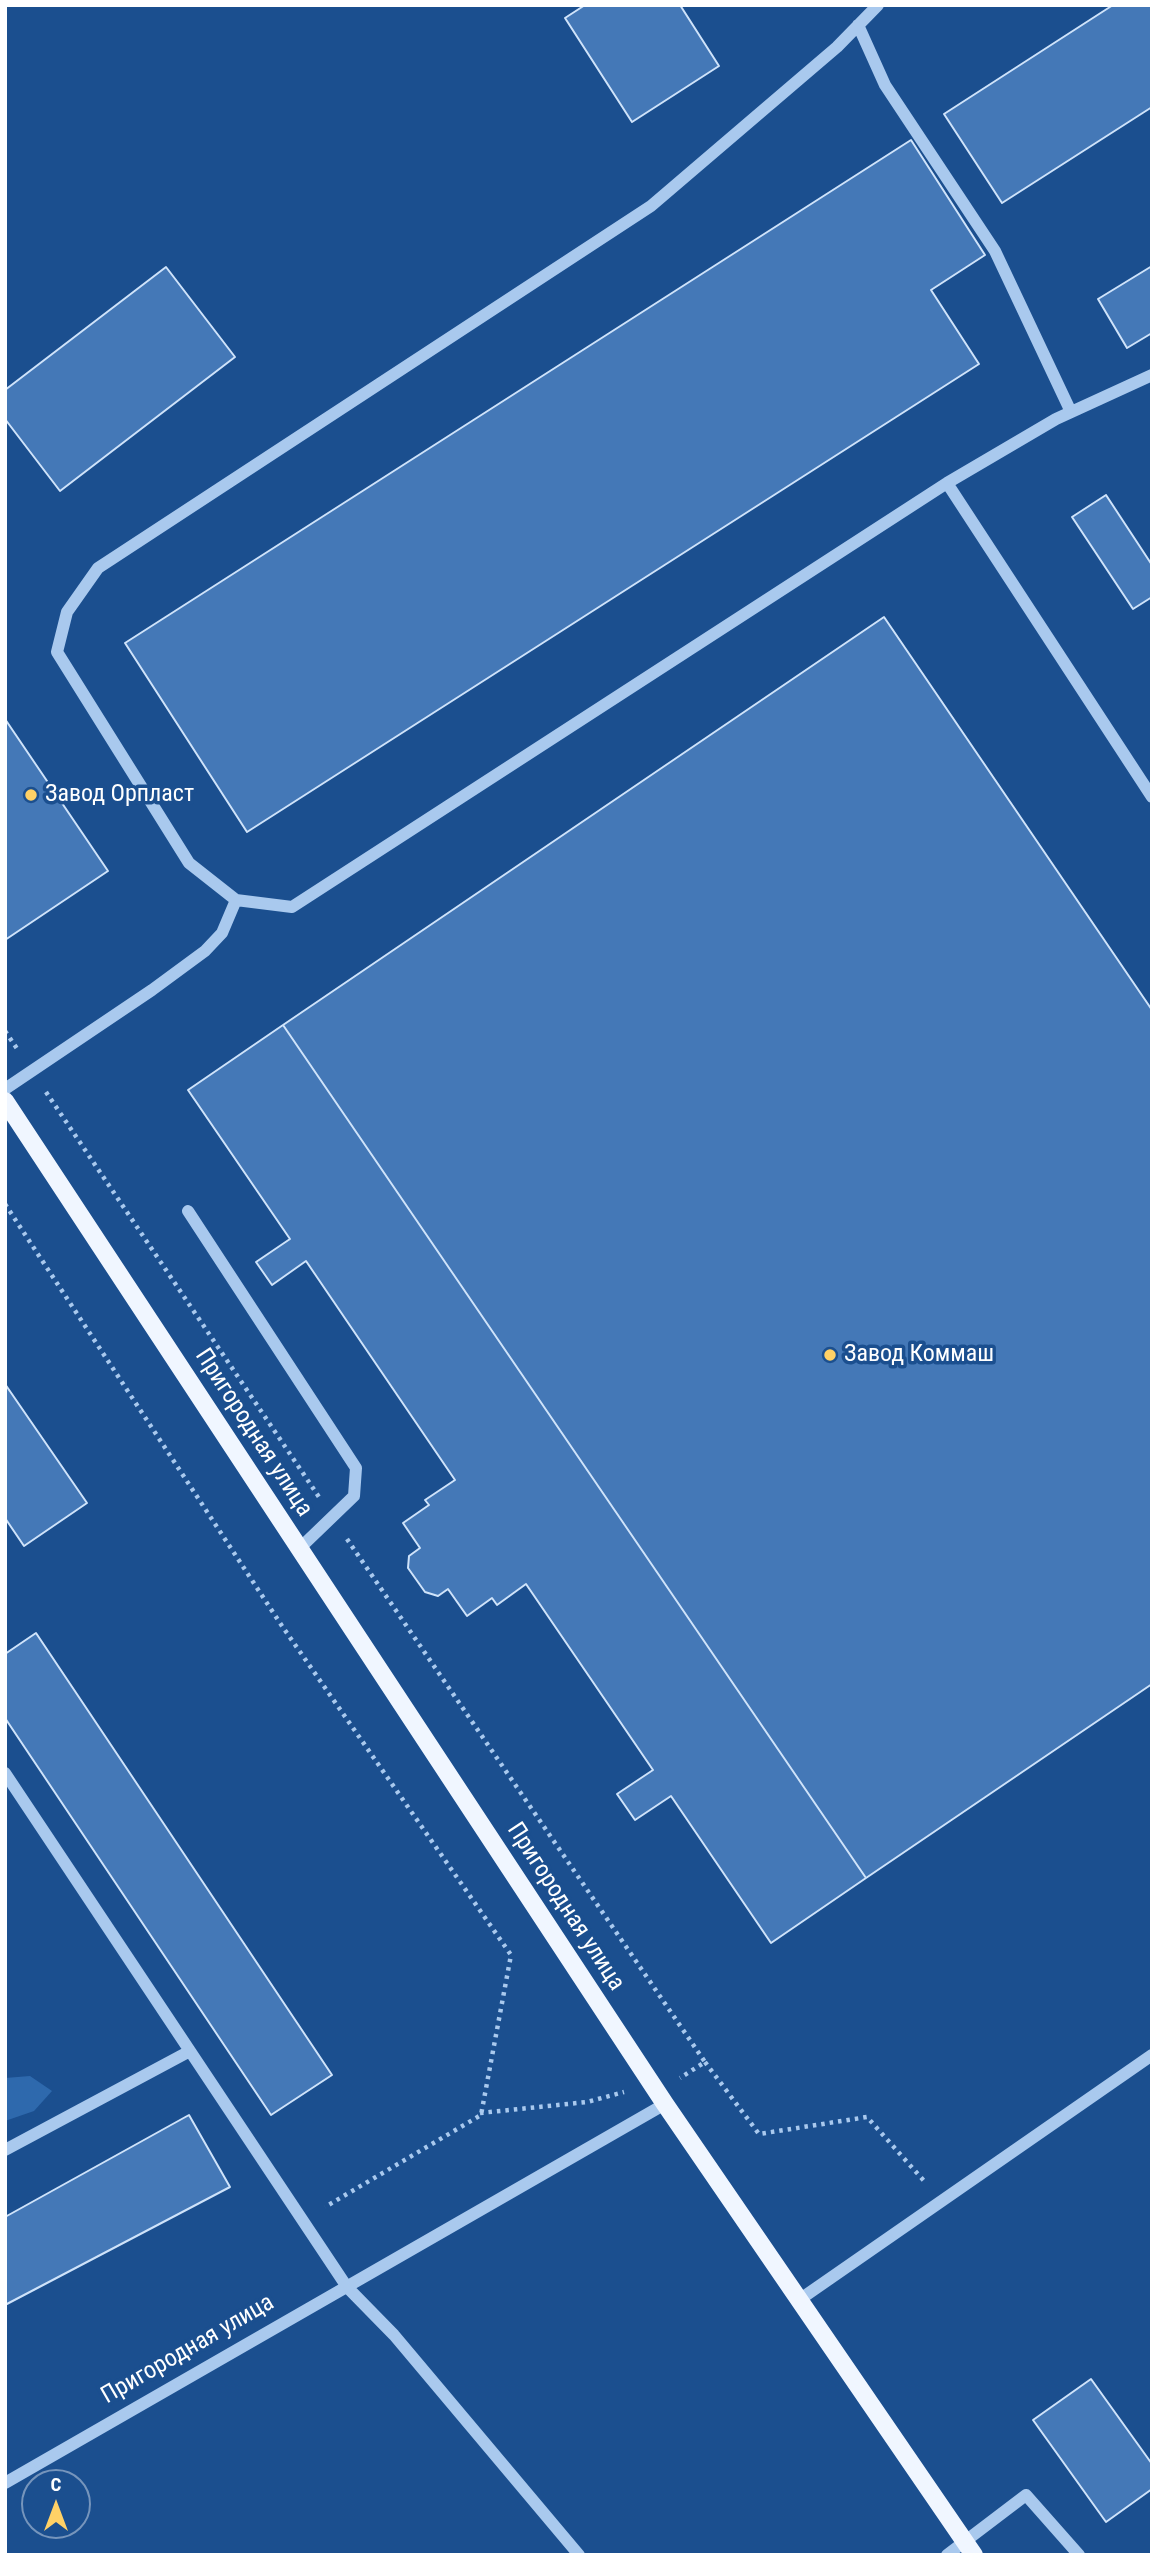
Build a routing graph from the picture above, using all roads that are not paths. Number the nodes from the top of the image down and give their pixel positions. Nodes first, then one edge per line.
1 (877, 5) edge
2 (859, 25) junction
3 (1152, 375) edge
4 (1071, 412) junction
5 (947, 483) junction
6 (1152, 797) edge
7 (236, 900) junction
8 (5, 1090) edge
9 (5, 1101) edge
10 (188, 1211) dead end
11 (300, 1548) junction
12 (5, 1773) edge
13 (190, 2051) junction
14 (1152, 2055) edge
15 (665, 2104) junction
16 (5, 2150) edge
17 (347, 2287) junction
18 (799, 2300) junction
19 (5, 2483) edge
20 (969, 2547) edge
21 (579, 2555) edge
22 (947, 2555) edge
23 (1079, 2555) edge

1 - 2 street
2 - 4 street
2 - 7 street
3 - 4 street
4 - 5 street
5 - 6 street
5 - 7 street
7 - 8 street
9 - 11 main road, Пригородная улица
10 - 11 street
11 - 15 main road, Пригородная улица
12 - 13 street
13 - 16 street
13 - 17 street
14 - 18 street
15 - 17 street, Пригородная улица
15 - 18 main road
17 - 19 street, Пригородная улица
17 - 21 street
18 - 20 main road
20 - 22 street
20 - 23 street

